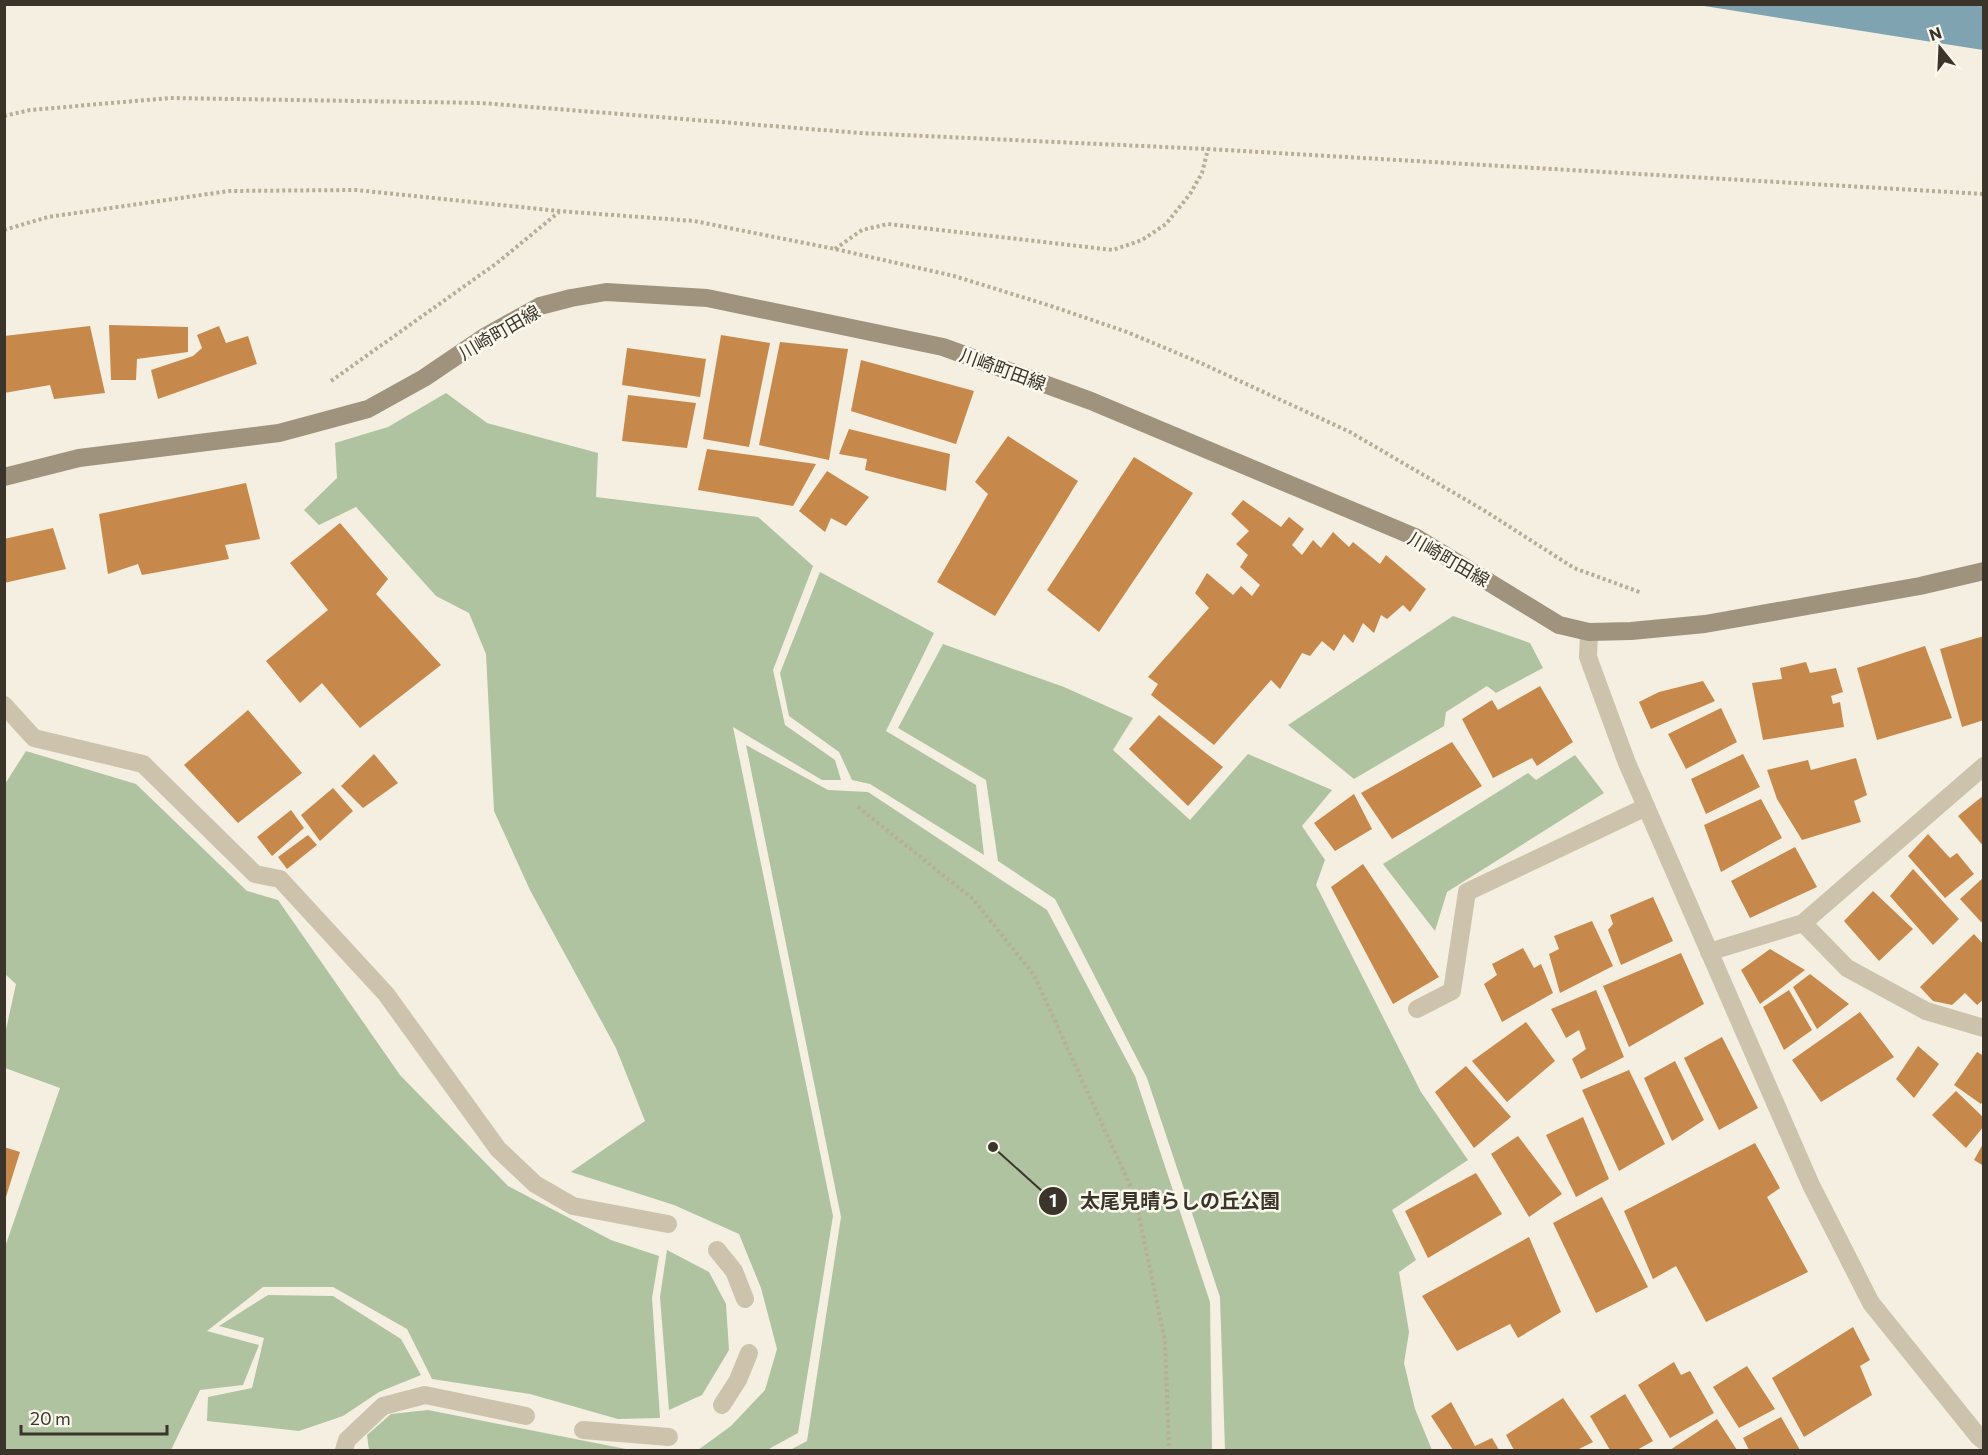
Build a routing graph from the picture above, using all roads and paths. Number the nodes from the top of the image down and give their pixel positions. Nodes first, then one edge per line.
1 (4, 116) edge
2 (1208, 149) junction
3 (1983, 194) edge
4 (560, 212) dead end
5 (835, 249) dead end
6 (330, 382) dead end
7 (4, 477) edge
8 (1983, 571) edge
9 (1589, 632) junction
10 (4, 705) edge
11 (1983, 766) edge
12 (858, 807) dead end
13 (1646, 807) junction
14 (1803, 923) junction
15 (1709, 952) junction
16 (1417, 1009) dead end
17 (1983, 1028) edge
18 (668, 1224) dead end
19 (717, 1250) dead end
20 (745, 1299) dead end
21 (749, 1353) dead end
22 (722, 1405) dead end
23 (526, 1416) dead end
24 (583, 1430) dead end
25 (669, 1437) dead end
26 (1979, 1438) edge
27 (346, 1445) edge
28 (1169, 1450) edge

1 - 2 path
2 - 3 path
2 - 5 path
4 - 6 path
7 - 9 main road, 川崎町田線
8 - 9 main road, 川崎町田線
9 - 13 street
10 - 18 street
11 - 14 street
12 - 28 path
13 - 15 street
13 - 16 street
14 - 15 street
14 - 17 street
15 - 26 street
19 - 20 street
21 - 22 street
23 - 27 street
24 - 25 street

